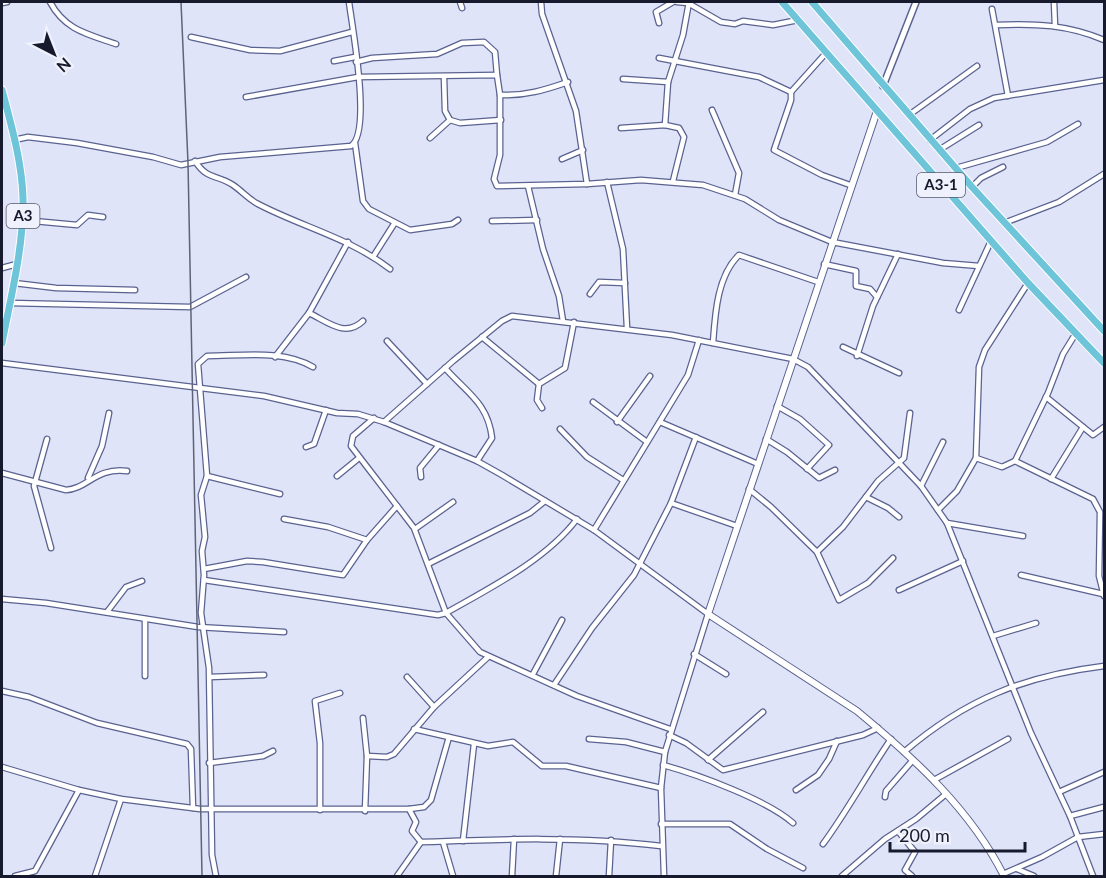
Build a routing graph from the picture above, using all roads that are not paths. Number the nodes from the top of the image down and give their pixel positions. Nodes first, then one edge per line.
1 (7, 2) edge
2 (50, 2) edge
3 (349, 2) edge
4 (460, 2) edge
5 (541, 2) edge
6 (673, 2) edge
7 (677, 2) edge
8 (688, 2) edge
9 (782, 2) edge
10 (812, 2) edge
11 (916, 2) edge
12 (1054, 2) edge
13 (2, 3) edge
14 (462, 8) dead end
15 (992, 9) dead end
16 (798, 20) junction
17 (659, 22) dead end
18 (997, 26) junction
19 (1055, 26) junction
20 (352, 32) junction
21 (191, 37) dead end
22 (1104, 40) edge
23 (116, 44) dead end
24 (826, 53) junction
25 (659, 58) dead end
26 (356, 59) junction
27 (675, 59) junction
28 (334, 61) dead end
29 (977, 66) dead end
30 (497, 75) junction
31 (358, 77) junction
32 (444, 77) junction
33 (622, 79) dead end
34 (1104, 80) edge
35 (568, 82) junction
36 (668, 82) junction
37 (883, 86) junction
38 (2, 92) edge
39 (791, 92) junction
40 (500, 95) junction
41 (246, 96) dead end
42 (1008, 96) junction
43 (712, 110) dead end
44 (877, 111) junction
45 (909, 116) junction
46 (5, 119) edge
47 (450, 120) junction
48 (501, 120) junction
49 (1078, 124) dead end
50 (665, 125) junction
51 (978, 125) dead end
52 (621, 128) dead end
53 (430, 138) dead end
54 (14, 140) junction
55 (930, 140) junction
56 (355, 143) junction
57 (584, 150) junction
58 (939, 150) junction
59 (561, 159) dead end
60 (195, 161) junction
61 (1004, 167) dead end
62 (956, 168) junction
63 (1104, 174) edge
64 (673, 181) junction
65 (607, 182) junction
66 (587, 184) junction
67 (850, 185) junction
68 (528, 186) junction
69 (972, 187) junction
70 (735, 195) junction
71 (103, 217) dead end
72 (23, 220) junction
73 (458, 220) dead end
74 (537, 220) junction
75 (492, 221) dead end
76 (1004, 223) junction
77 (394, 224) junction
78 (991, 241) junction
79 (348, 242) junction
80 (832, 242) junction
81 (898, 254) junction
82 (373, 257) junction
83 (17, 264) junction
84 (824, 264) junction
85 (979, 266) junction
86 (2, 268) edge
87 (390, 269) dead end
88 (246, 278) dead end
89 (818, 282) junction
90 (14, 283) junction
91 (625, 283) junction
92 (1028, 283) junction
93 (135, 290) dead end
94 (590, 294) dead end
95 (877, 297) junction
96 (10, 303) junction
97 (959, 310) dead end
98 (309, 313) junction
99 (363, 321) dead end
100 (563, 321) junction
101 (574, 322) junction
102 (627, 328) junction
103 (1104, 331) edge
104 (1076, 333) junction
105 (482, 337) junction
106 (699, 340) junction
107 (387, 341) dead end
108 (2, 343) edge
109 (713, 343) junction
110 (843, 347) dead end
111 (857, 356) junction
112 (275, 357) junction
113 (793, 358) junction
114 (2, 363) edge
115 (1104, 363) edge
116 (313, 367) dead end
117 (445, 368) junction
118 (899, 373) dead end
119 (650, 376) dead end
120 (427, 384) junction
121 (539, 384) junction
122 (201, 388) junction
123 (1046, 398) junction
124 (593, 402) dead end
125 (777, 406) junction
126 (542, 408) dead end
127 (326, 410) junction
128 (109, 413) dead end
129 (910, 413) dead end
130 (374, 418) junction
131 (384, 422) junction
132 (617, 422) junction
133 (660, 422) junction
134 (1083, 427) junction
135 (1104, 427) edge
136 (560, 429) dead end
137 (696, 437) junction
138 (47, 439) dead end
139 (766, 439) junction
140 (647, 442) junction
141 (942, 442) dead end
142 (439, 445) junction
143 (306, 447) dead end
144 (359, 458) junction
145 (976, 458) junction
146 (477, 461) junction
147 (1015, 461) junction
148 (899, 463) junction
149 (758, 464) junction
150 (807, 469) junction
151 (835, 470) dead end
152 (127, 471) dead end
153 (2, 473) edge
154 (207, 476) junction
155 (337, 476) dead end
156 (421, 477) dead end
157 (1051, 479) junction
158 (87, 480) junction
159 (623, 480) junction
160 (34, 481) junction
161 (921, 486) junction
162 (749, 489) junction
163 (280, 494) dead end
164 (866, 497) junction
165 (545, 501) junction
166 (453, 502) dead end
167 (671, 503) junction
168 (398, 506) junction
169 (938, 510) junction
170 (898, 517) dead end
171 (284, 519) dead end
172 (577, 519) junction
173 (946, 524) junction
174 (737, 526) junction
175 (415, 529) junction
176 (594, 530) junction
177 (1023, 536) dead end
178 (367, 540) junction
179 (51, 548) dead end
180 (817, 552) junction
181 (893, 558) dead end
182 (963, 561) junction
183 (638, 562) junction
184 (428, 564) junction
185 (204, 569) junction
186 (1021, 575) dead end
187 (204, 580) junction
188 (142, 581) dead end
189 (899, 590) dead end
190 (1104, 595) edge
191 (2, 599) edge
192 (107, 612) junction
193 (446, 613) junction
194 (708, 614) junction
195 (145, 619) junction
196 (562, 620) dead end
197 (1036, 623) dead end
198 (203, 627) junction
199 (284, 632) dead end
200 (993, 636) junction
201 (694, 654) junction
202 (488, 657) junction
203 (1104, 666) edge
204 (533, 674) junction
205 (726, 674) dead end
206 (264, 675) dead end
207 (145, 676) dead end
208 (210, 677) junction
209 (407, 677) dead end
210 (554, 685) junction
211 (1013, 685) junction
212 (2, 691) edge
213 (340, 693) dead end
214 (434, 707) junction
215 (763, 712) dead end
216 (363, 718) dead end
217 (878, 728) junction
218 (414, 729) junction
219 (670, 732) junction
220 (450, 738) junction
221 (589, 739) dead end
222 (891, 739) junction
223 (1008, 739) dead end
224 (837, 741) junction
225 (474, 744) junction
226 (825, 744) junction
227 (832, 748) junction
228 (273, 751) dead end
229 (666, 752) junction
230 (904, 752) junction
231 (367, 756) junction
232 (708, 760) junction
233 (913, 760) junction
234 (209, 763) junction
235 (663, 765) junction
236 (2, 767) edge
237 (1104, 772) edge
238 (934, 780) junction
239 (661, 788) junction
240 (79, 790) junction
241 (796, 790) dead end
242 (1059, 792) junction
243 (946, 794) junction
244 (885, 797) dead end
245 (121, 799) junction
246 (1104, 807) edge
247 (193, 808) junction
248 (408, 809) junction
249 (211, 810) junction
250 (320, 810) junction
251 (365, 811) junction
252 (1070, 816) junction
253 (794, 823) dead end
254 (661, 824) junction
255 (898, 831) junction
256 (1104, 834) edge
257 (1078, 837) junction
258 (514, 839) junction
259 (560, 839) junction
260 (611, 840) junction
261 (463, 841) junction
262 (421, 842) junction
263 (444, 842) junction
264 (823, 844) dead end
265 (661, 846) junction
266 (803, 868) dead end
267 (1017, 869) junction
268 (1003, 875) edge
269 (15, 876) edge
270 (95, 876) edge
271 (216, 876) edge
272 (397, 876) edge
273 (453, 876) edge
274 (512, 876) edge
275 (556, 876) edge
276 (609, 876) edge
277 (664, 876) edge
278 (842, 876) edge
279 (912, 876) edge
280 (1034, 876) edge
281 (1093, 876) edge

1 - 13 street
2 - 23 street
3 - 20 street
4 - 14 street
5 - 35 street
6 - 17 street
7 - 8 street
8 - 16 street
8 - 27 street
9 - 16 highway, A3-1
10 - 37 highway, A3-1
11 - 37 street
12 - 19 street
15 - 18 street
16 - 24 highway, A3-1
18 - 19 street
18 - 42 street
19 - 22 street
20 - 21 street
20 - 26 street
24 - 39 street
24 - 44 highway, A3-1
25 - 27 street
26 - 28 street
26 - 30 street
26 - 31 street
27 - 36 street
27 - 39 street
29 - 45 street
30 - 32 street
30 - 40 street
31 - 32 street
31 - 41 street
31 - 56 street
32 - 47 street
33 - 36 street
34 - 42 street
35 - 40 street
35 - 57 street
36 - 50 street
37 - 45 highway, A3-1
38 - 46 highway, A3
39 - 67 street
40 - 48 street
42 - 55 street
43 - 70 street
44 - 67 main road
44 - 78 highway, A3-1
45 - 55 highway, A3-1
46 - 54 highway, A3
47 - 48 street
47 - 53 street
48 - 68 street
49 - 62 street
50 - 52 street
50 - 64 street
51 - 58 street
54 - 60 street
54 - 72 highway, A3
55 - 58 highway, A3-1
56 - 60 street
56 - 77 street
57 - 59 street
57 - 66 street
58 - 62 highway, A3-1
60 - 79 street
61 - 69 street
62 - 69 highway, A3-1
63 - 76 street
64 - 65 street
64 - 70 street
65 - 66 street
65 - 91 street
66 - 68 street
67 - 80 main road
68 - 74 street
69 - 76 highway, A3-1
70 - 80 street
71 - 72 street
72 - 83 highway, A3
73 - 77 street
74 - 75 street
74 - 100 street
76 - 103 highway, A3-1
77 - 82 street
78 - 85 street
78 - 92 highway, A3-1
79 - 82 street
79 - 98 street
80 - 81 street
80 - 84 main road
81 - 85 street
81 - 95 street
82 - 87 street
83 - 86 street
83 - 90 highway, A3
84 - 89 main road
84 - 95 street
85 - 97 street
88 - 96 street
89 - 109 street
89 - 113 main road
90 - 93 street
90 - 96 highway, A3
91 - 94 street
91 - 102 street
92 - 104 highway, A3-1
92 - 145 street
95 - 111 street
96 - 108 highway, A3
98 - 99 street
98 - 112 street
100 - 101 street
100 - 105 street
101 - 102 street
101 - 121 street
102 - 106 street
104 - 115 highway, A3-1
104 - 123 street
105 - 117 street
105 - 121 street
106 - 109 street
106 - 133 street
107 - 120 street
109 - 113 street
110 - 111 street
111 - 118 street
112 - 116 street
112 - 122 street
113 - 125 main road
113 - 148 street
114 - 122 street
117 - 120 street
117 - 146 street
119 - 132 street
120 - 131 street
121 - 126 street
122 - 127 street
122 - 154 street
123 - 134 street
123 - 147 street
124 - 132 street
125 - 139 main road
125 - 150 street
127 - 130 street
127 - 143 street
128 - 158 street
129 - 148 street
130 - 131 street
130 - 144 street
131 - 142 street
132 - 140 street
133 - 137 street
133 - 140 street
134 - 135 street
134 - 157 street
136 - 159 street
137 - 149 street
137 - 167 street
138 - 160 street
139 - 149 main road
139 - 150 street
140 - 159 street
141 - 161 street
142 - 146 street
142 - 156 street
144 - 155 street
144 - 168 street
145 - 147 street
145 - 169 street
146 - 165 street
147 - 157 street
148 - 161 street
148 - 164 street
149 - 162 main road
150 - 151 street
152 - 158 street
153 - 160 street
154 - 163 street
154 - 185 street
157 - 190 street
158 - 160 street
159 - 176 street
160 - 179 street
161 - 169 street
162 - 174 main road
162 - 180 street
164 - 170 street
164 - 180 street
165 - 172 street
165 - 184 street
166 - 175 street
167 - 174 street
167 - 183 street
168 - 175 street
168 - 178 street
169 - 173 street
171 - 178 street
172 - 176 street
172 - 193 street
173 - 177 street
173 - 182 street
174 - 194 main road
175 - 184 street
176 - 183 street
178 - 185 street
180 - 181 street
182 - 189 street
182 - 200 street
183 - 194 street
183 - 210 street
184 - 193 street
185 - 187 street
186 - 190 street
187 - 193 street
187 - 198 street
188 - 192 street
191 - 192 street
192 - 195 street
193 - 202 street
194 - 201 street
194 - 217 main road
195 - 198 street
195 - 207 street
196 - 204 street
197 - 200 street
198 - 199 street
198 - 208 street
200 - 211 street
201 - 205 street
201 - 219 street
202 - 204 street
202 - 214 street
203 - 211 street
204 - 210 street
206 - 208 street
208 - 234 street
209 - 214 street
210 - 219 street
211 - 230 street
211 - 242 street
212 - 247 street
213 - 250 street
214 - 218 street
215 - 232 street
216 - 231 street
217 - 222 main road
217 - 224 street
218 - 220 street
218 - 231 street
219 - 229 street
219 - 232 street
220 - 225 street
220 - 248 street
221 - 229 street
222 - 230 main road
222 - 264 street
223 - 238 street
224 - 226 street
224 - 227 street
225 - 239 street
225 - 261 street
226 - 227 street
226 - 232 street
227 - 241 street
228 - 234 street
229 - 235 street
230 - 233 main road
231 - 251 street
233 - 238 main road
233 - 244 street
234 - 249 street
235 - 239 street
235 - 253 street
236 - 240 street
237 - 242 street
238 - 243 main road
239 - 254 street
240 - 245 street
240 - 269 street
242 - 252 street
243 - 255 street
243 - 268 main road
245 - 247 street
245 - 270 street
246 - 252 street
247 - 249 street
248 - 251 street
248 - 262 street
249 - 250 street
249 - 271 street
250 - 251 street
252 - 257 street
254 - 265 street
254 - 266 street
255 - 278 street
255 - 279 street
256 - 257 street
257 - 267 street
257 - 281 street
258 - 259 street
258 - 261 street
258 - 274 street
259 - 260 street
259 - 275 street
260 - 265 street
260 - 276 street
261 - 263 street
262 - 263 street
262 - 272 street
263 - 273 street
265 - 277 street
267 - 268 street
267 - 280 street

